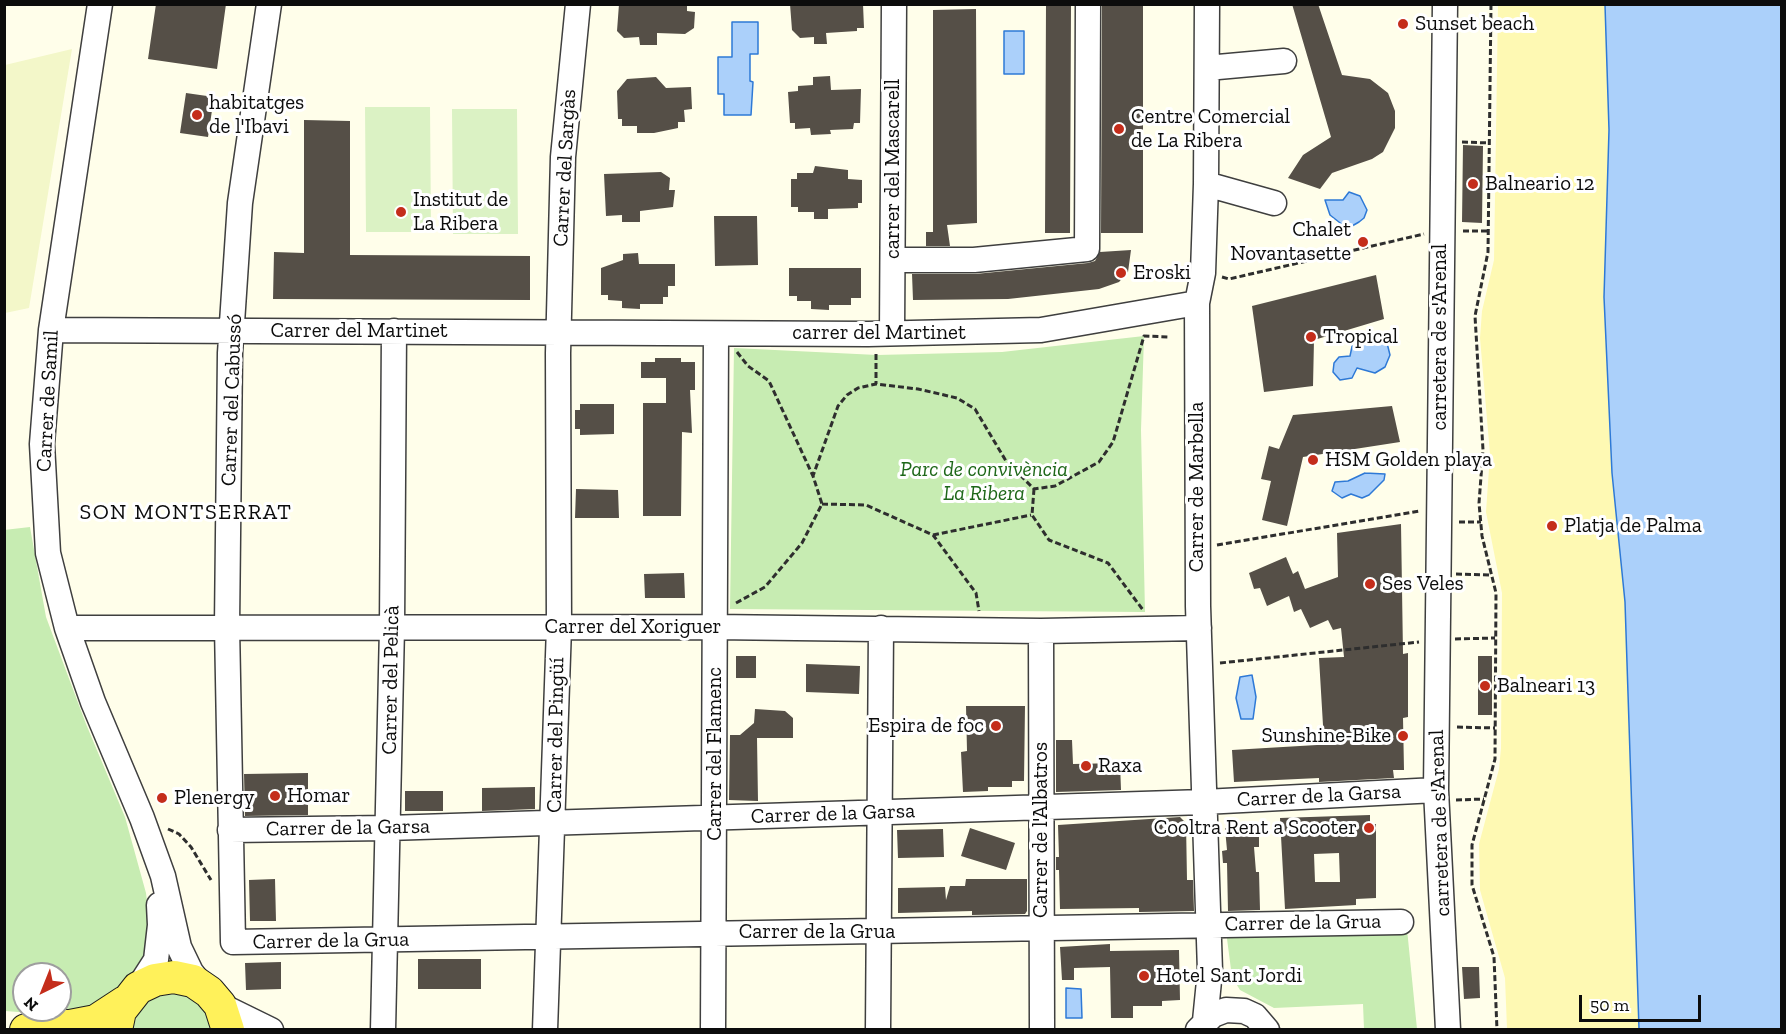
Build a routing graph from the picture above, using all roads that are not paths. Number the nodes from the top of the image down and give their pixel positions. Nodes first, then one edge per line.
1 (100, 4) edge
2 (269, 4) edge
3 (578, 4) edge
4 (894, 4) edge
5 (1088, 4) edge
6 (1207, 4) edge
7 (1445, 4) edge
8 (1284, 61) dead end
9 (1207, 68) junction
10 (1206, 184) junction
11 (1274, 203) dead end
12 (893, 260) junction
13 (1197, 303) junction
14 (51, 330) junction
15 (232, 331) junction
16 (394, 331) junction
17 (559, 332) junction
18 (892, 333) junction
19 (716, 334) junction
20 (227, 626) junction
21 (392, 627) junction
22 (559, 627) junction
23 (724, 627) junction
24 (67, 628) junction
25 (880, 628) junction
26 (1199, 628) junction
27 (1041, 631) junction
28 (1436, 795) junction
29 (1204, 802) junction
30 (1041, 807) junction
31 (880, 812) junction
32 (716, 818) junction
33 (554, 822) junction
34 (388, 828) junction
35 (230, 830) junction
36 (154, 855) junction
37 (1401, 922) dead end
38 (1209, 924) junction
39 (1041, 929) junction
40 (712, 933) junction
41 (879, 933) junction
42 (549, 937) junction
43 (385, 940) junction
44 (233, 942) joint
45 (1210, 971) junction
46 (126, 1007) edge
47 (217, 1007) edge
48 (1244, 1011) junction
49 (1200, 1026) edge
50 (4, 1029) edge
51 (23, 1029) edge
52 (271, 1029) edge
53 (382, 1029) edge
54 (545, 1029) edge
55 (713, 1029) edge
56 (878, 1029) edge
57 (1042, 1029) edge
58 (1267, 1029) edge
59 (1448, 1029) edge

1 - 14 street, Carrer de Samil
2 - 15 street, Carrer del Cabussó
3 - 17 street, Carrer del Sargàs
4 - 12 street, carrer del Mascarell
5 - 12 street
6 - 9 street, Carrer de Marbella
7 - 28 street, carretera de s'Arenal
8 - 9 street
9 - 10 street, Carrer de Marbella
10 - 11 street
10 - 13 street, Carrer de Marbella
12 - 18 street, carrer del Mascarell
13 - 18 street, carrer del Martinet
13 - 26 street, Carrer de Marbella
14 - 15 street, Carrer del Martinet
14 - 24 street, Carrer de Samil
15 - 16 street, Carrer del Martinet
15 - 20 street, Carrer del Cabussó
16 - 17 street, Carrer del Martinet
16 - 21 street, Carrer del Pelicà
17 - 19 street, carrer del Martinet
17 - 22 street, Carrer del Pingüí
18 - 19 street, carrer del Martinet
19 - 23 street, Carrer del Flamenc
20 - 21 street, Carrer del Xoriguer
20 - 24 street, Carrer del Xoriguer
20 - 35 street, Carrer del Cabussó
21 - 22 street, Carrer del Xoriguer
21 - 34 street, Carrer del Pelicà
22 - 23 street, Carrer del Xoriguer
22 - 33 street, Carrer del Pingüí
23 - 25 street, Carrer del Xoriguer
23 - 32 street, Carrer del Flamenc
24 - 36 street, Carrer de Samil
25 - 27 street, Carrer del Xoriguer
25 - 31 street
26 - 27 street, Carrer del Xoriguer
26 - 29 street, Carrer de Marbella
27 - 30 street, Carrer de l'Albatros
28 - 29 street, Carrer de la Garsa
28 - 59 street, carretera de s'Arenal
29 - 30 street, Carrer de la Garsa
29 - 38 street, Carrer de Marbella
30 - 31 street, Carrer de la Garsa
30 - 39 street, Carrer de l'Albatros
31 - 32 street, Carrer de la Garsa
31 - 41 street
32 - 33 street, Carrer de la Garsa
32 - 40 street, Carrer del Flamenc
33 - 34 street, Carrer de la Garsa
33 - 42 street, Carrer del Pingüí
34 - 35 street, Carrer de la Garsa
34 - 43 street, Carrer del Pelicà
35 - 44 street, Carrer del Cabussó
36 - 46 street, Carrer de Samil
36 - 47 street, Carrer de Samil
37 - 38 street, Carrer de la Grua
38 - 39 street, Carrer de la Grua
38 - 45 street, Carrer de Marbella
39 - 41 street, Carrer de la Grua
39 - 57 street, Carrer de l'Albatros
40 - 41 street, Carrer de la Grua
40 - 42 street, Carrer de la Grua
40 - 55 street, Carrer del Flamenc
41 - 56 street
42 - 43 street, Carrer de la Grua
42 - 54 street, Carrer del Pingüí
43 - 44 street, Carrer de la Grua
43 - 53 street, Carrer del Pelicà
45 - 48 street
45 - 49 street, Carrer de Marbella
46 - 47 main road
46 - 51 main road
47 - 52 street
48 - 49 street
48 - 58 street
50 - 51 main road

